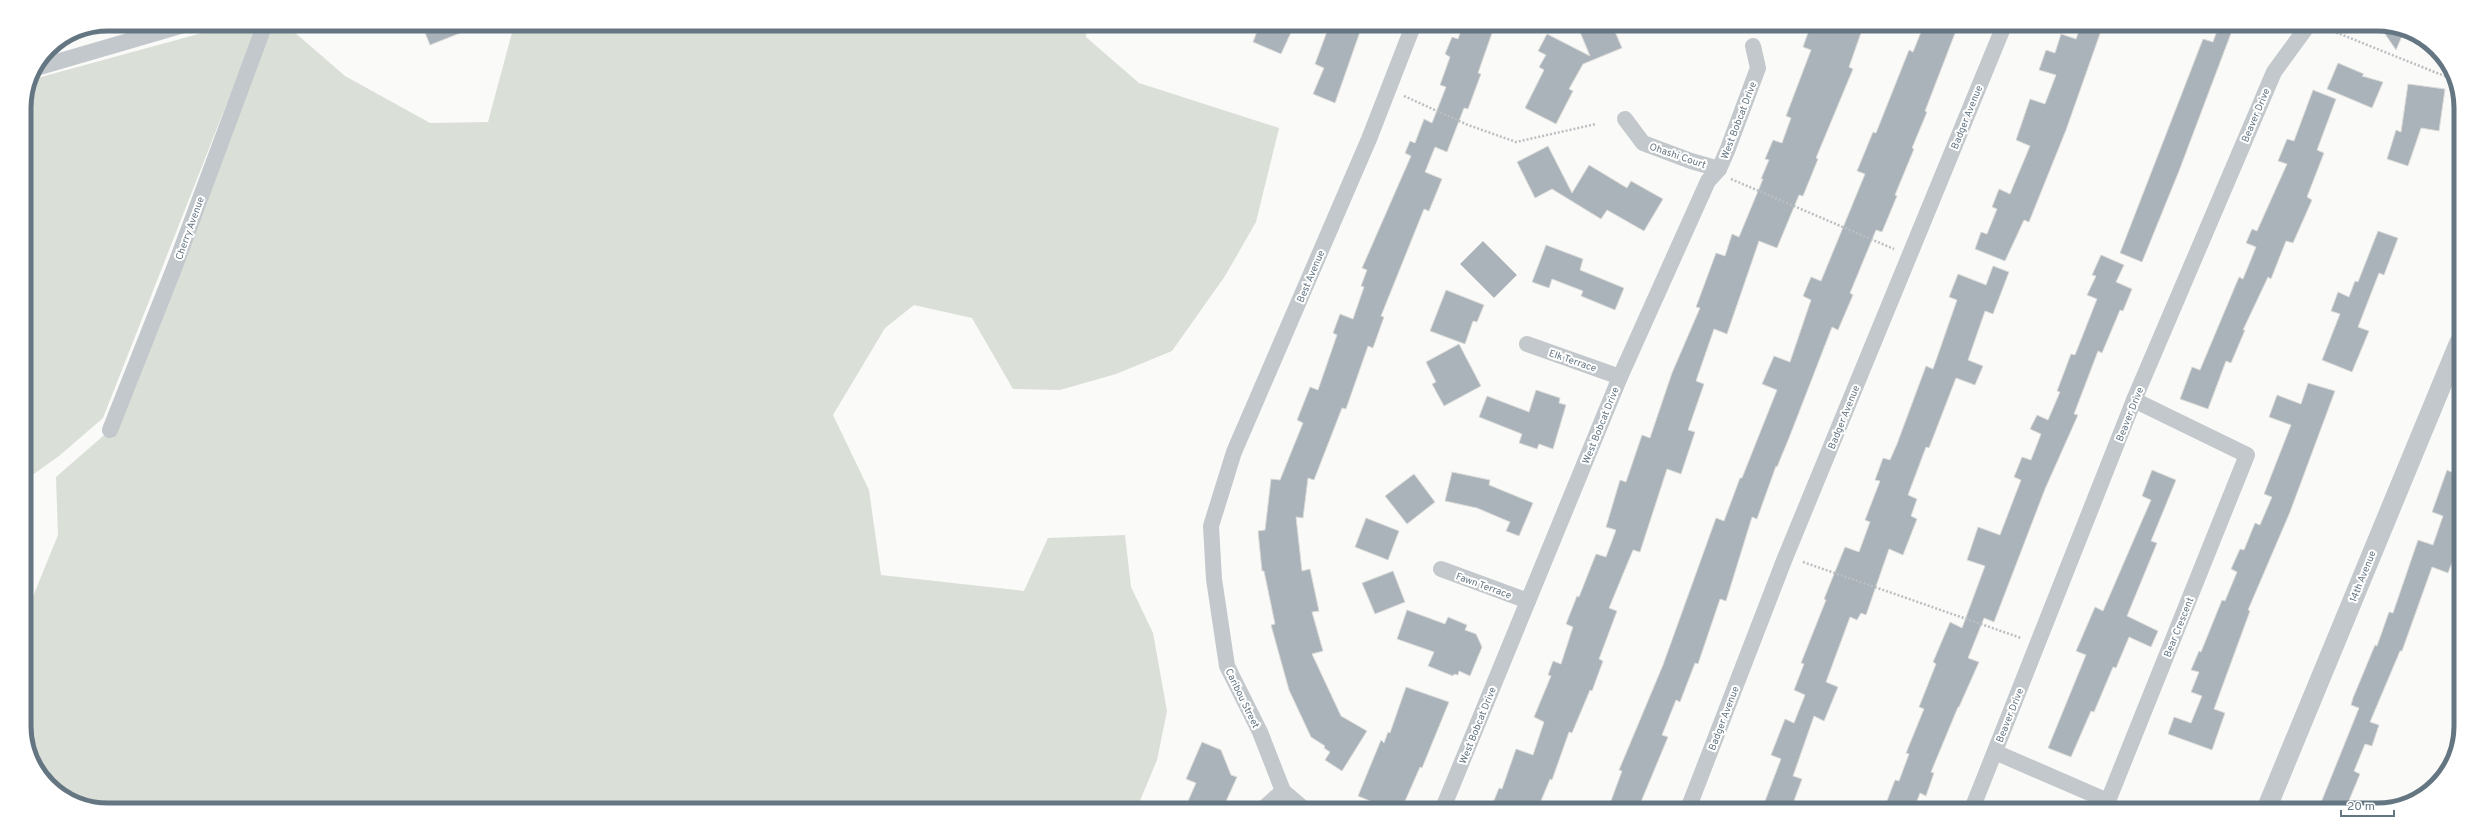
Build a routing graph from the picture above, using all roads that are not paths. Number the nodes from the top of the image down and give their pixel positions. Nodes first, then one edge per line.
1 (163, 31) edge
2 (262, 31) edge
3 (1411, 31) edge
4 (2002, 31) edge
5 (2304, 31) edge
6 (1752, 46) dead end
7 (44, 66) edge
8 (1625, 119) dead end
9 (1723, 173) junction
10 (1526, 344) dead end
11 (2454, 355) edge
12 (1620, 377) junction
13 (2134, 400) junction
14 (110, 430) dead end
15 (1212, 526) joint
16 (1441, 569) dead end
17 (1528, 601) junction
18 (1995, 752) junction
19 (1283, 791) junction
20 (1270, 803) edge
21 (1298, 803) edge
22 (1445, 803) edge
23 (1690, 803) edge
24 (1974, 803) edge
25 (2269, 803) edge

1 - 7 street
2 - 14 street, Cherry Avenue
3 - 15 street, Best Avenue
4 - 23 street, Badger Avenue
5 - 13 street, Beaver Drive
6 - 9 street, West Bobcat Drive
8 - 9 street, Ohashi Court
9 - 12 street, West Bobcat Drive
10 - 12 street, Elk Terrace
11 - 25 street, 14th Avenue
12 - 17 street, West Bobcat Drive
13 - 18 street, Beaver Drive
13 - 18 street, Bear Crescent
15 - 19 street, Caribou Street
16 - 17 street, Fawn Terrace
17 - 22 street, West Bobcat Drive
18 - 24 street, Beaver Drive
19 - 20 street
19 - 21 street, Caribou Street

